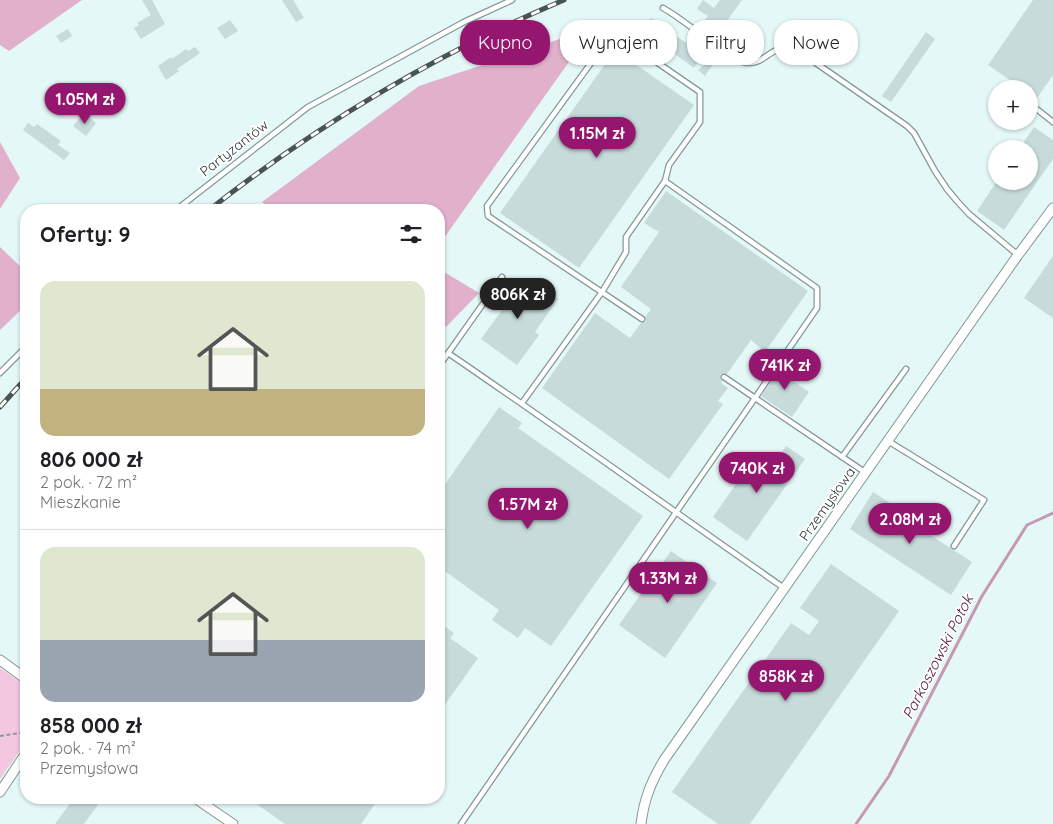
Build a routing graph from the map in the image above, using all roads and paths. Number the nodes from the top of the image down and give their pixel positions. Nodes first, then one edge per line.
1 (512, 0) edge
2 (663, 8) dead end
3 (1038, 110) edge
4 (1053, 122) edge
5 (665, 181) junction
6 (184, 204) edge
7 (1053, 208) edge
8 (1018, 255) junction
9 (502, 277) dead end
10 (602, 292) junction
11 (642, 320) dead end
12 (20, 352) edge
13 (448, 353) junction
14 (445, 357) edge
15 (906, 369) dead end
16 (0, 373) edge
17 (724, 377) dead end
18 (755, 398) junction
19 (522, 403) junction
20 (888, 441) junction
21 (842, 457) junction
22 (866, 473) junction
23 (676, 513) junction
24 (954, 546) dead end
25 (785, 588) junction
26 (0, 660) edge
27 (20, 675) edge
28 (20, 733) edge
29 (0, 736) edge
30 (20, 762) edge
31 (0, 792) edge
32 (204, 804) edge
33 (232, 824) edge
34 (461, 824) edge
35 (642, 824) edge

1 - 6 lane, Partyzantów
2 - 8 lane
3 - 4 lane
5 - 10 lane
5 - 10 lane
5 - 18 lane
7 - 8 street, Przemysłowa
8 - 20 street, Przemysłowa
9 - 13 lane
10 - 11 lane
10 - 19 lane
12 - 16 lane
13 - 14 lane
13 - 19 lane
15 - 21 lane
17 - 18 lane
18 - 21 lane
18 - 23 lane
19 - 23 lane
20 - 22 street, Przemysłowa
20 - 24 lane
21 - 22 lane
22 - 25 street, Przemysłowa
23 - 25 lane
23 - 34 lane
25 - 35 street, Przemysłowa
26 - 27 street
28 - 29 path
30 - 31 street
32 - 33 street

